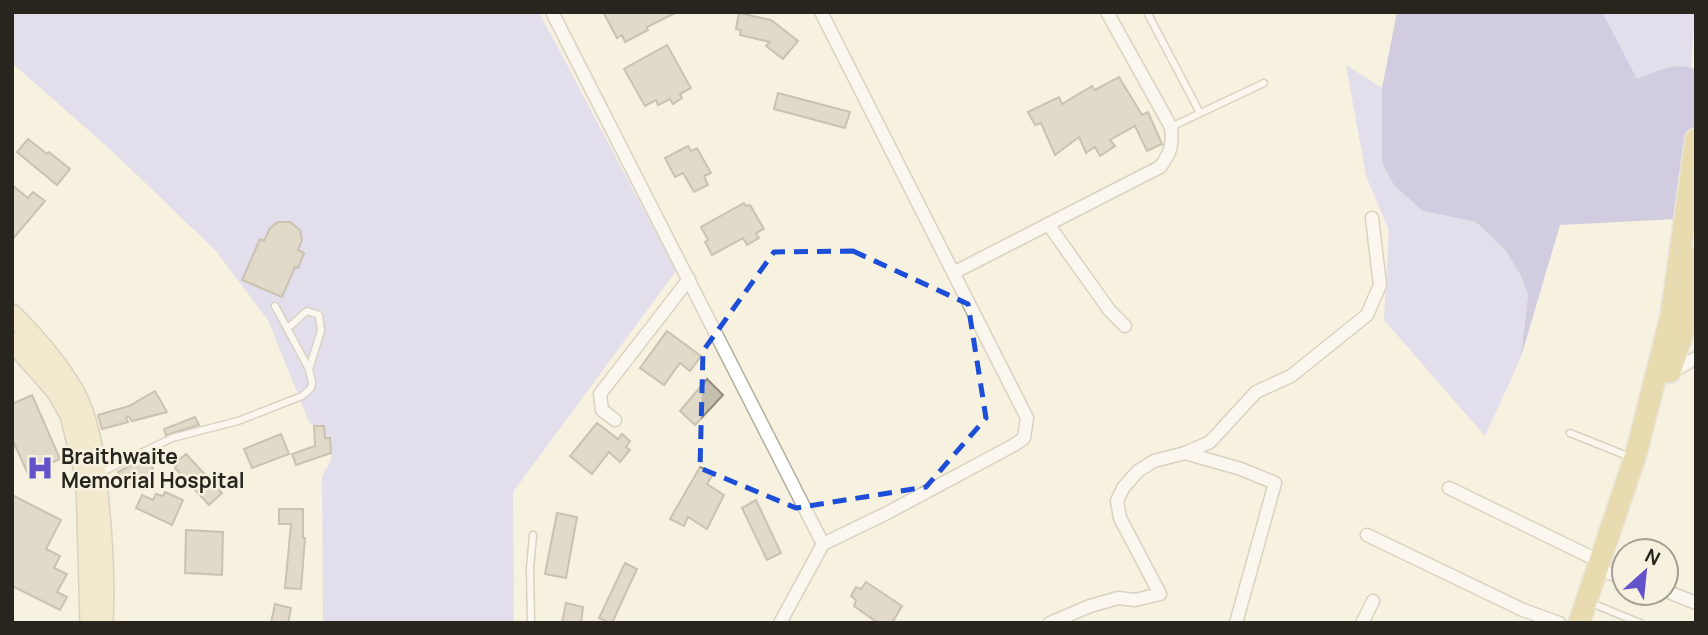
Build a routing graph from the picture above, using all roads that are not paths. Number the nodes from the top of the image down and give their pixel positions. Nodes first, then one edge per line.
1 (552, 12) edge
2 (821, 12) edge
3 (1107, 12) edge
4 (1148, 14) edge
5 (1264, 83) dead end
6 (1200, 113) junction
7 (1171, 127) junction
8 (1696, 139) edge
9 (1372, 218) dead end
10 (1048, 224) junction
11 (1696, 258) edge
12 (955, 272) junction
13 (689, 279) junction
14 (1684, 289) junction
15 (275, 306) dead end
16 (12, 314) edge
17 (1125, 326) dead end
18 (288, 328) junction
19 (12, 341) edge
20 (1696, 358) edge
21 (309, 369) junction
22 (1670, 373) junction
23 (615, 419) dead end
24 (1570, 433) dead end
25 (1185, 453) junction
26 (1636, 457) junction
27 (97, 475) junction
28 (1449, 488) dead end
29 (533, 535) dead end
30 (1367, 535) dead end
31 (823, 544) junction
32 (1599, 566) junction
33 (1610, 571) edge
34 (1373, 601) dead end
35 (1587, 601) junction
36 (90, 623) edge
37 (103, 623) edge
38 (531, 623) edge
39 (780, 623) edge
40 (1050, 623) edge
41 (1236, 623) edge
42 (1362, 623) edge
43 (1559, 623) edge
44 (1578, 623) edge
45 (1640, 623) edge

1 - 13 street
2 - 12 street
3 - 7 street
4 - 6 lane
5 - 6 lane
6 - 7 lane
7 - 10 street
8 - 14 main road
9 - 25 street
10 - 12 street
10 - 17 street
11 - 14 main road
12 - 31 street
13 - 23 street
13 - 31 street
14 - 22 main road
14 - 26 main road
15 - 18 lane
16 - 27 street
18 - 21 lane
18 - 21 lane
19 - 36 street
20 - 22 street
21 - 27 lane
22 - 26 main road
24 - 26 lane
25 - 40 street
25 - 41 street
26 - 32 main road
27 - 37 street
28 - 32 street
29 - 38 lane
30 - 43 street
31 - 39 street
32 - 33 street
32 - 35 main road
34 - 42 street
35 - 44 main road
35 - 45 lane

